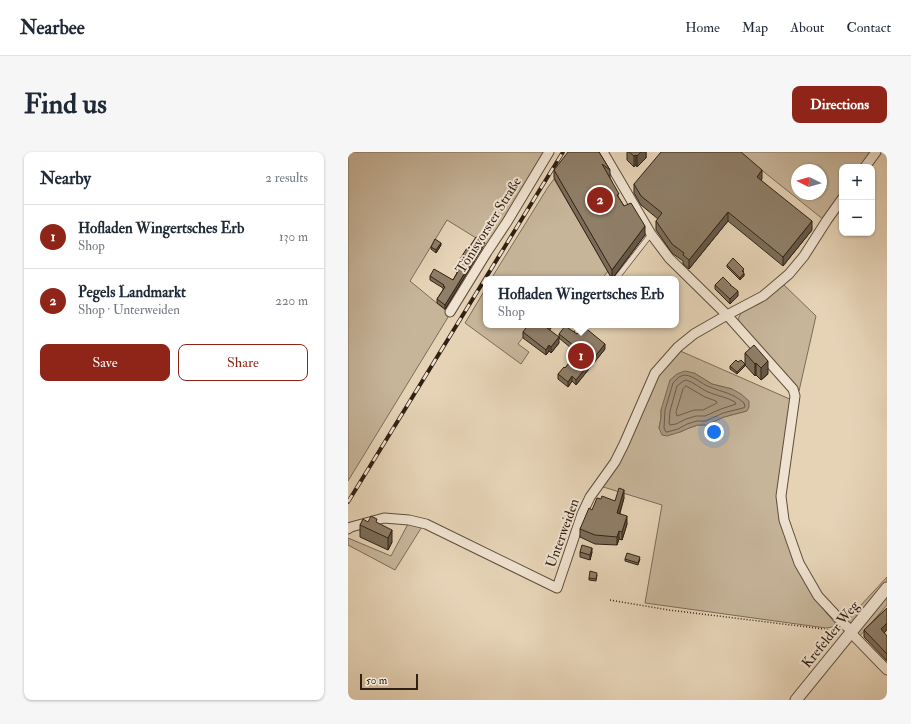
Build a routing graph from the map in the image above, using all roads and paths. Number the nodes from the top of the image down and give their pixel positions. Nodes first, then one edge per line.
1 (549, 152) edge
2 (602, 152) edge
3 (876, 152) edge
4 (867, 164) edge
5 (841, 200) edge
6 (651, 234) junction
7 (618, 276) edge
8 (450, 312) dead end
9 (728, 315) junction
10 (580, 328) edge
11 (577, 332) edge
12 (348, 529) edge
13 (887, 588) edge
14 (610, 600) dead end
15 (848, 628) junction
16 (887, 670) edge
17 (796, 700) edge

1 - 8 street, Tönisvorster Straße
2 - 6 street
3 - 4 street
5 - 9 street, Unterweiden
6 - 7 lane
6 - 9 street
9 - 12 street, Unterweiden
9 - 15 street
10 - 11 lane
13 - 15 street, Krefelder Weg
14 - 15 path
15 - 16 street
15 - 17 street, Krefelder Weg

